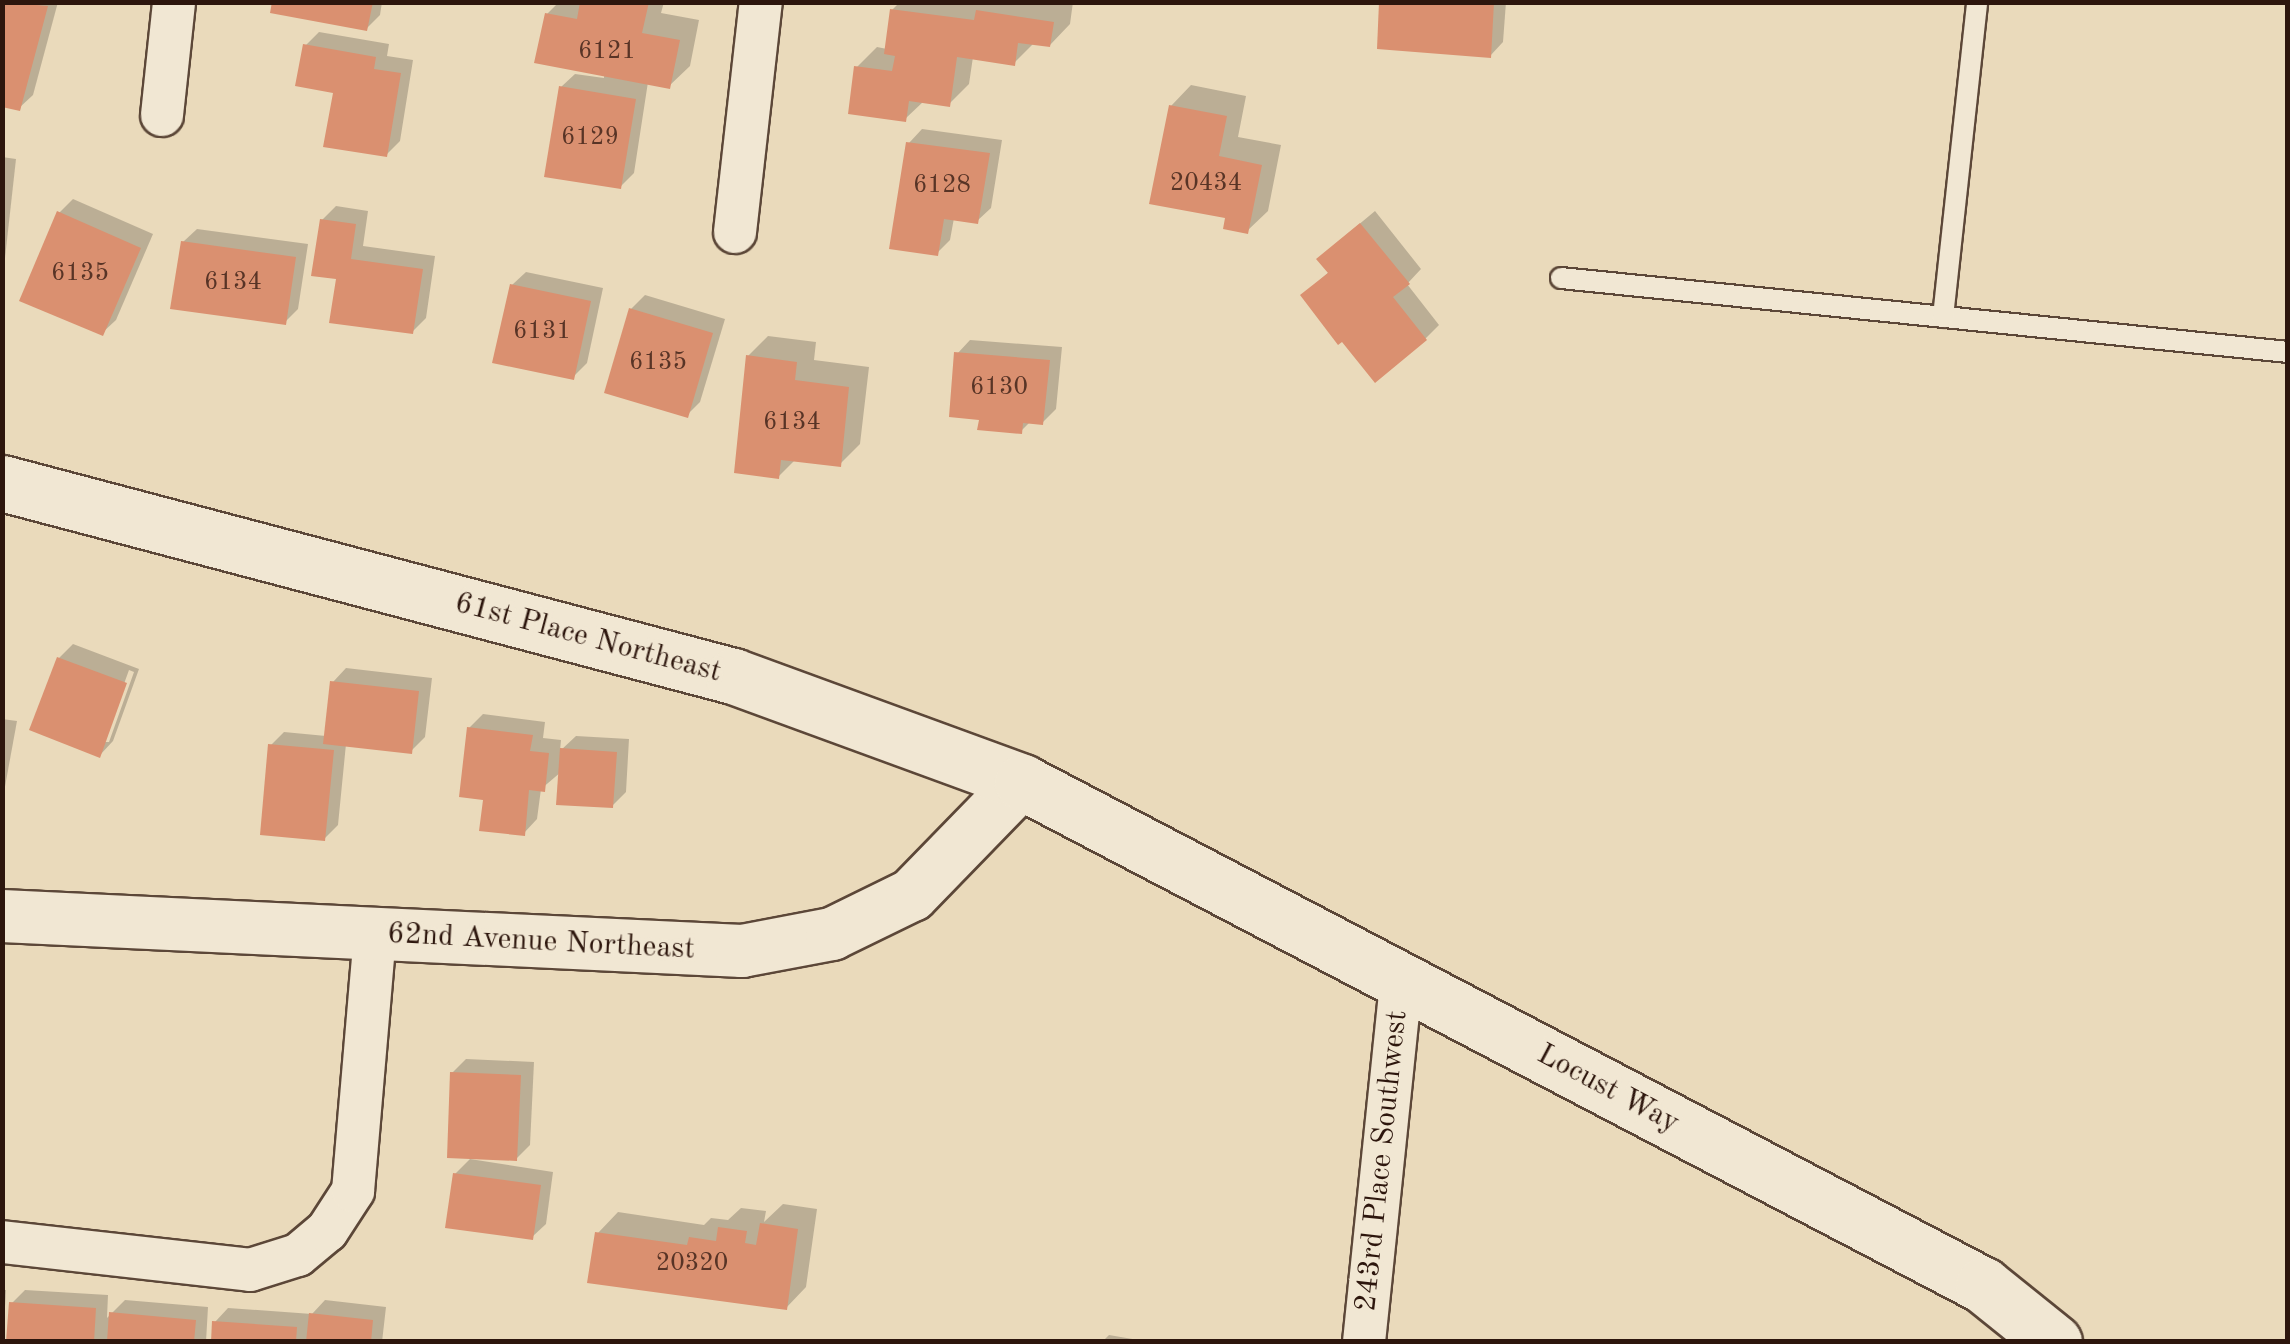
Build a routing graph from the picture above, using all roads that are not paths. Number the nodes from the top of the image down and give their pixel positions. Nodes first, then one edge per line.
1 (174, 2) edge
2 (761, 2) edge
3 (1977, 2) edge
4 (162, 114) dead end
5 (736, 232) dead end
6 (1561, 278) dead end
7 (1943, 317) junction
8 (2288, 352) edge
9 (2, 483) edge
10 (1022, 782) junction
11 (1155, 848) joint
12 (2, 916) edge
13 (375, 934) junction
14 (1401, 981) junction
15 (2, 1242) edge
16 (1364, 1342) edge
17 (2054, 1342) edge

1 - 4 street
2 - 5 street
3 - 7 lane
6 - 7 lane
7 - 8 lane
9 - 10 main road, 61st Place Northeast
10 - 11 main road, 61st Place Northeast
10 - 13 street, 62nd Avenue Northeast
11 - 14 main road, Locust Way
12 - 13 street, 62nd Avenue Northeast
13 - 15 street
14 - 16 street, 243rd Place Southwest
14 - 17 main road, Locust Way

